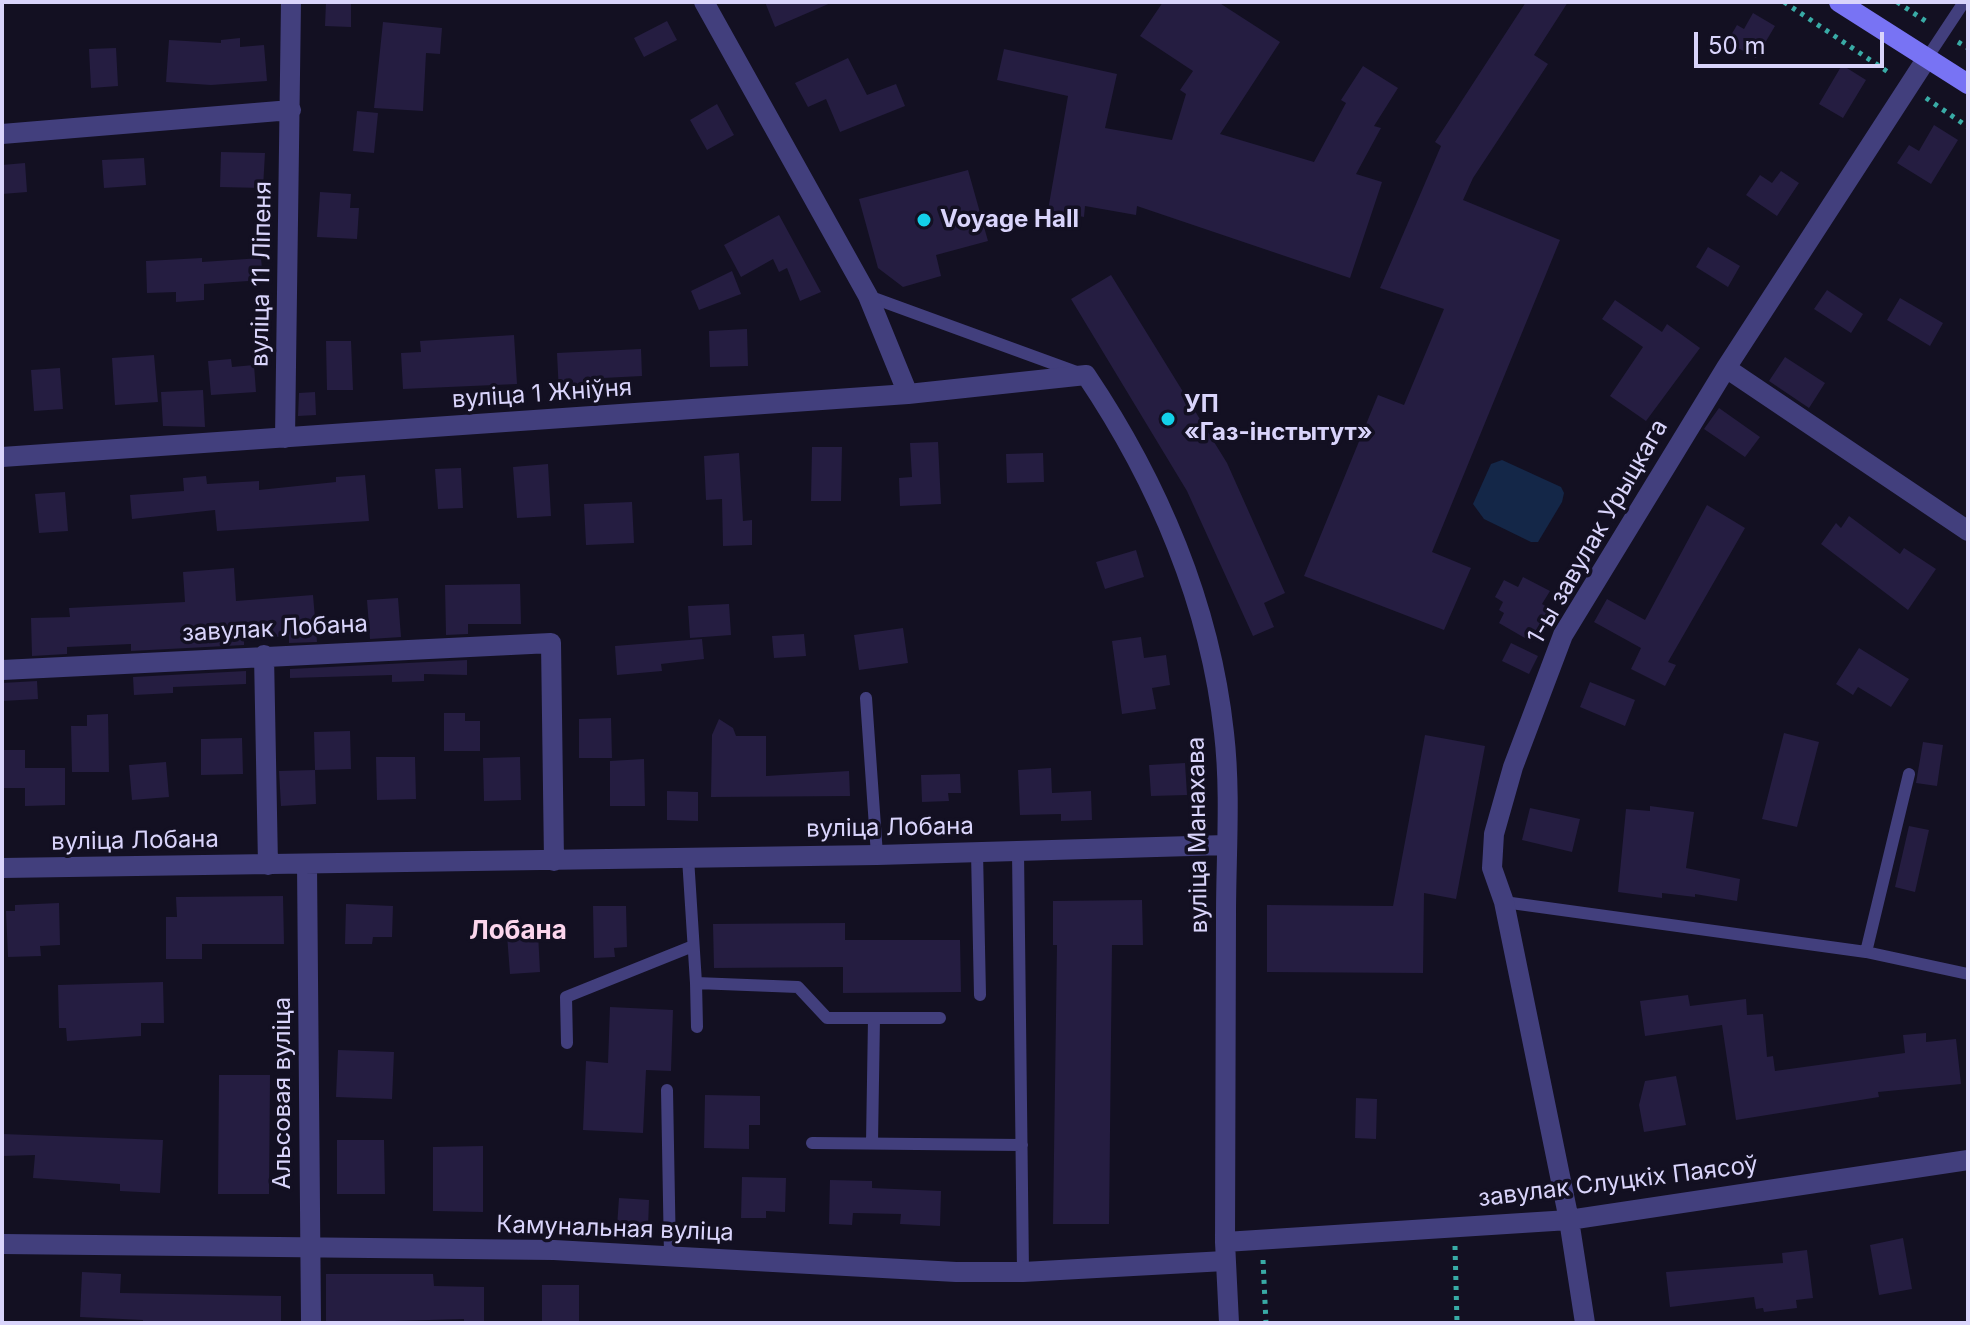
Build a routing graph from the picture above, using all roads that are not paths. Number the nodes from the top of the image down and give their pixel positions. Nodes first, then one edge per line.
1 (291, 2) edge
2 (704, 2) edge
3 (1839, 2) edge
4 (1964, 2) edge
5 (1927, 58) junction
6 (1968, 84) edge
7 (291, 110) junction
8 (2, 134) edge
9 (868, 296) junction
10 (1726, 368) junction
11 (1086, 375) junction
12 (908, 394) junction
13 (285, 438) junction
14 (2, 457) edge
15 (1968, 531) edge
16 (264, 655) junction
17 (2, 670) edge
18 (866, 698) dead end
19 (1909, 774) dead end
20 (1226, 845) junction
21 (1018, 851) junction
22 (977, 852) junction
23 (877, 855) junction
24 (688, 858) junction
25 (554, 861) junction
26 (307, 864) junction
27 (268, 865) junction
28 (2, 868) edge
29 (1504, 902) junction
30 (693, 946) junction
31 (1866, 952) junction
32 (1968, 974) edge
33 (696, 983) junction
34 (980, 995) dead end
35 (874, 1018) junction
36 (940, 1018) dead end
37 (697, 1027) dead end
38 (567, 1043) dead end
39 (667, 1090) dead end
40 (812, 1143) dead end
41 (872, 1143) junction
42 (1022, 1145) junction
43 (1968, 1160) edge
44 (1569, 1220) junction
45 (2, 1244) edge
46 (310, 1248) junction
47 (1225, 1252) junction
48 (670, 1256) junction
49 (1023, 1272) junction
50 (311, 1323) edge
51 (1229, 1323) edge
52 (1585, 1323) edge

1 - 7 street, вуліца 11 Ліпеня
2 - 9 street
3 - 5 main road
4 - 5 lane
5 - 6 main road
5 - 10 street, 1-ы завулак Урыцкага
7 - 8 street
7 - 13 street, вуліца 11 Ліпеня
9 - 11 lane
9 - 12 street
10 - 15 street
10 - 29 street, 1-ы завулак Урыцкага
11 - 12 street, вуліца 1 Жніўня
11 - 20 street, вуліца Манахава
12 - 13 street, вуліца 1 Жніўня
13 - 14 street, вуліца 1 Жніўня
16 - 17 street, завулак Лобана
16 - 25 street, завулак Лобана
16 - 27 street
18 - 23 lane
19 - 31 lane
20 - 21 street, вуліца Лобана
20 - 47 street, вуліца Манахава
21 - 22 street, вуліца Лобана
21 - 42 lane
22 - 23 street, вуліца Лобана
22 - 34 lane
23 - 24 street, вуліца Лобана
24 - 25 street, вуліца Лобана
24 - 30 lane
25 - 26 street, вуліца Лобана
26 - 27 street, вуліца Лобана
26 - 46 street, Альсовая вуліца
27 - 28 street, вуліца Лобана
29 - 31 lane
29 - 44 street, 1-ы завулак Урыцкага
30 - 33 lane
30 - 38 lane
31 - 32 lane
33 - 35 lane
33 - 37 lane
35 - 36 lane
35 - 41 lane
39 - 48 lane
40 - 41 lane
41 - 42 lane
42 - 49 lane
43 - 44 street, завулак Слуцкіх Паясоў
44 - 47 street, завулак Слуцкіх Паясоў
44 - 52 street, 1-ы завулак Урыцкага
45 - 46 street, Камунальная вуліца
46 - 48 street, Камунальная вуліца
46 - 50 street, Альсовая вуліца
47 - 49 street, Камунальная вуліца
47 - 51 street, вуліца Манахава
48 - 49 street, Камунальная вуліца

